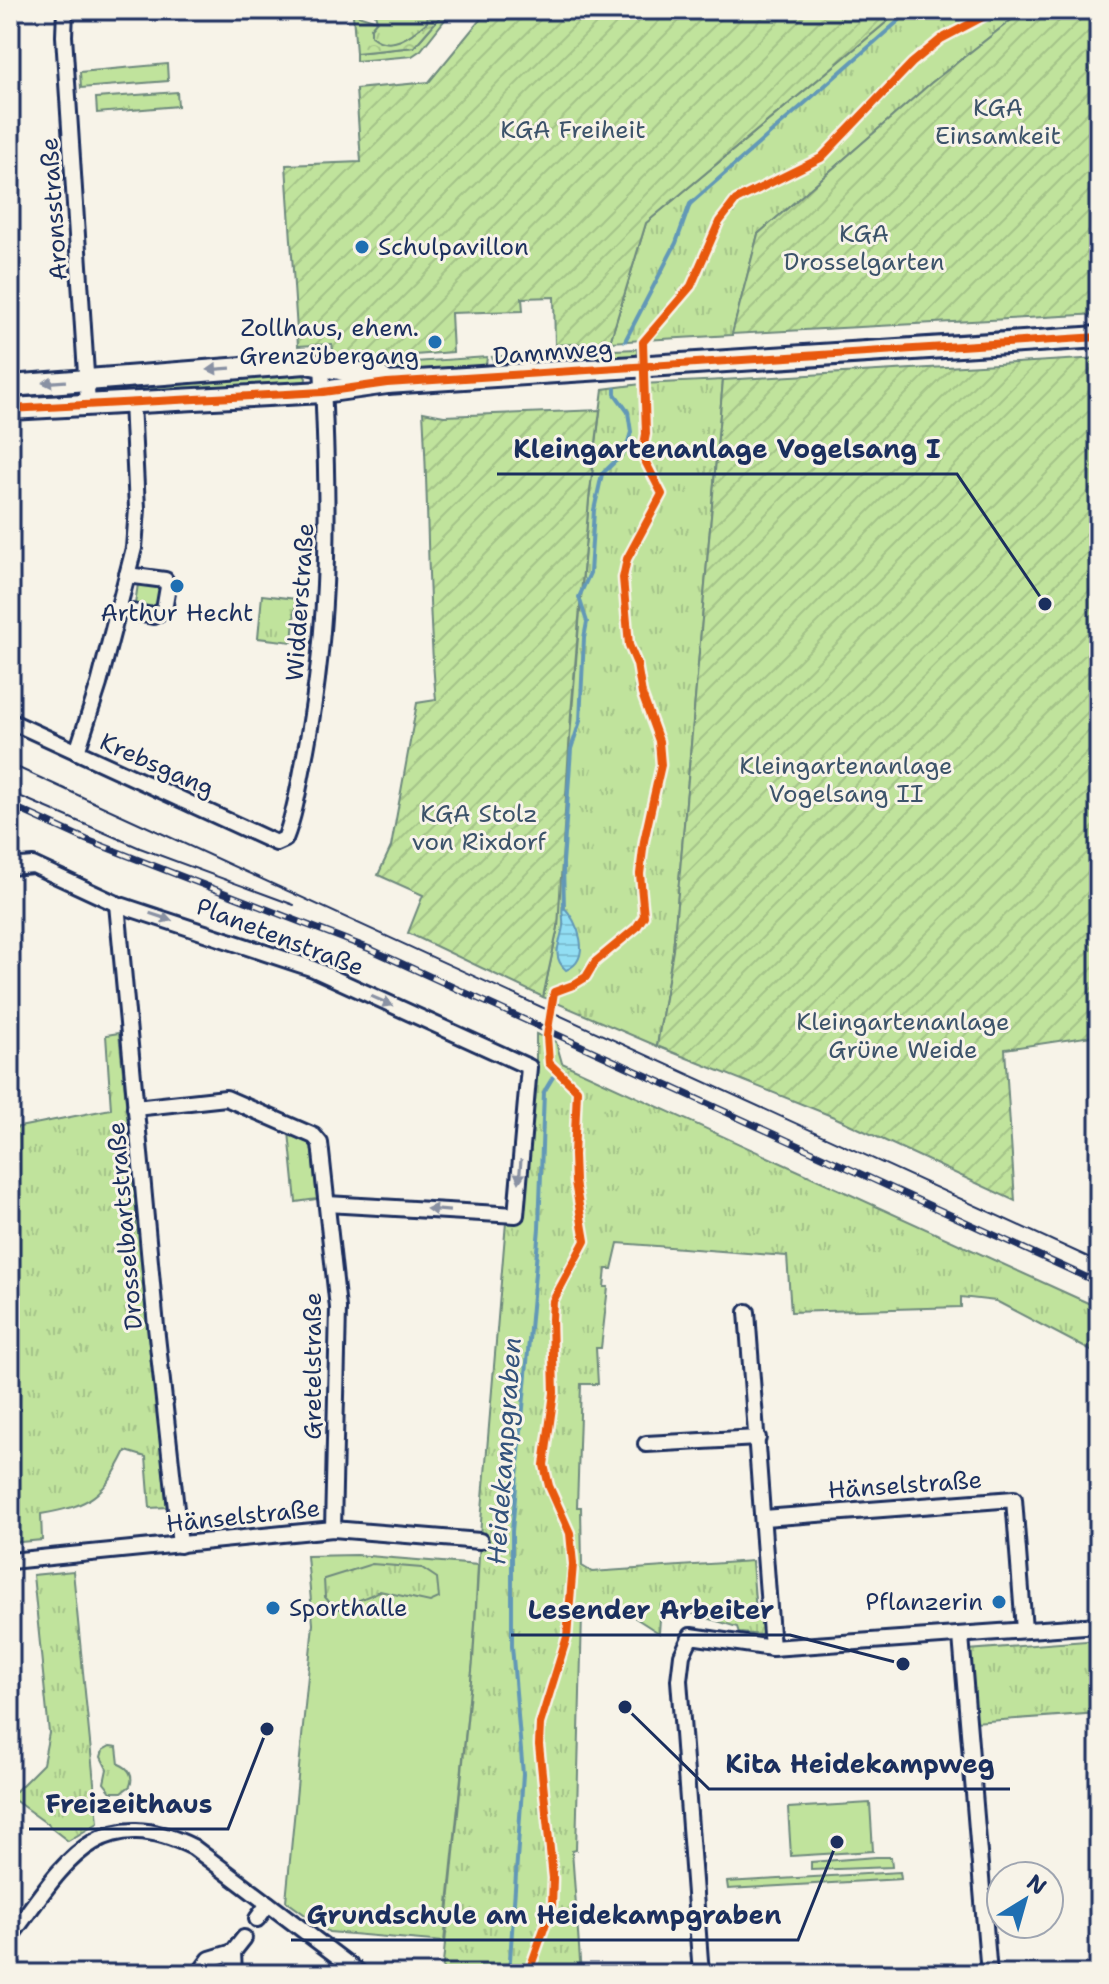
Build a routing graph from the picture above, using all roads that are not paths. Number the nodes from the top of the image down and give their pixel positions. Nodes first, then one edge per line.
1 (65, 10) edge
2 (1099, 337) edge
3 (322, 365) junction
4 (87, 380) junction
5 (387, 383) junction
6 (10, 386) edge
7 (323, 392) junction
8 (132, 402) junction
9 (88, 404) junction
10 (10, 409) edge
11 (127, 575) junction
12 (116, 609) junction
13 (10, 721) edge
14 (77, 752) junction
15 (285, 839) joint
16 (10, 867) edge
17 (117, 904) junction
18 (135, 1108) junction
19 (327, 1204) junction
20 (747, 1312) dead end
21 (758, 1438) junction
22 (646, 1444) dead end
23 (764, 1518) junction
24 (333, 1529) junction
25 (480, 1541) dead end
26 (180, 1545) junction
27 (10, 1561) edge
28 (1099, 1625) edge
29 (1024, 1630) junction
30 (961, 1636) junction
31 (772, 1648) junction
32 (268, 1904) junction
33 (257, 1919) dead end
34 (10, 1937) edge
35 (244, 1938) dead end
36 (233, 1952) junction
37 (199, 1974) edge
38 (234, 1974) edge
39 (361, 1974) edge
40 (701, 1974) edge
41 (989, 1974) edge

1 - 4 street, Aronsstraße
2 - 5 street, Dammweg
3 -> 4 street, Dammweg
3 - 5 street, Dammweg
3 - 7 street, Widderstraße
4 -> 6 street, Dammweg
4 - 9 street, Aronsstraße
5 - 7 street, Dammweg
7 - 8 street, Dammweg
7 - 15 street, Widderstraße
8 - 9 street, Dammweg
8 - 11 street
9 - 10 street, Dammweg
11 - 12 street
11 - 12 street
12 - 14 street
13 - 14 street, Krebsgang
14 - 15 street, Krebsgang
16 - 17 street, Planetenstraße
17 - 18 street, Drosselbartstraße
17 -> 19 street, Planetenstraße
18 - 19 street, Gretelstraße
18 - 26 street, Drosselbartstraße
19 - 24 street, Gretelstraße
20 - 21 street
21 - 22 street
21 - 23 street
23 - 29 street, Hänselstraße
23 - 31 street
24 - 25 street, Hänselstraße
24 - 26 street, Hänselstraße
26 - 27 street, Hänselstraße
28 - 29 street
29 - 30 street
30 - 31 street
30 - 41 street
31 - 40 street
32 - 33 street
32 - 34 street
32 - 39 street
35 - 36 street
36 - 37 street
36 - 38 street

